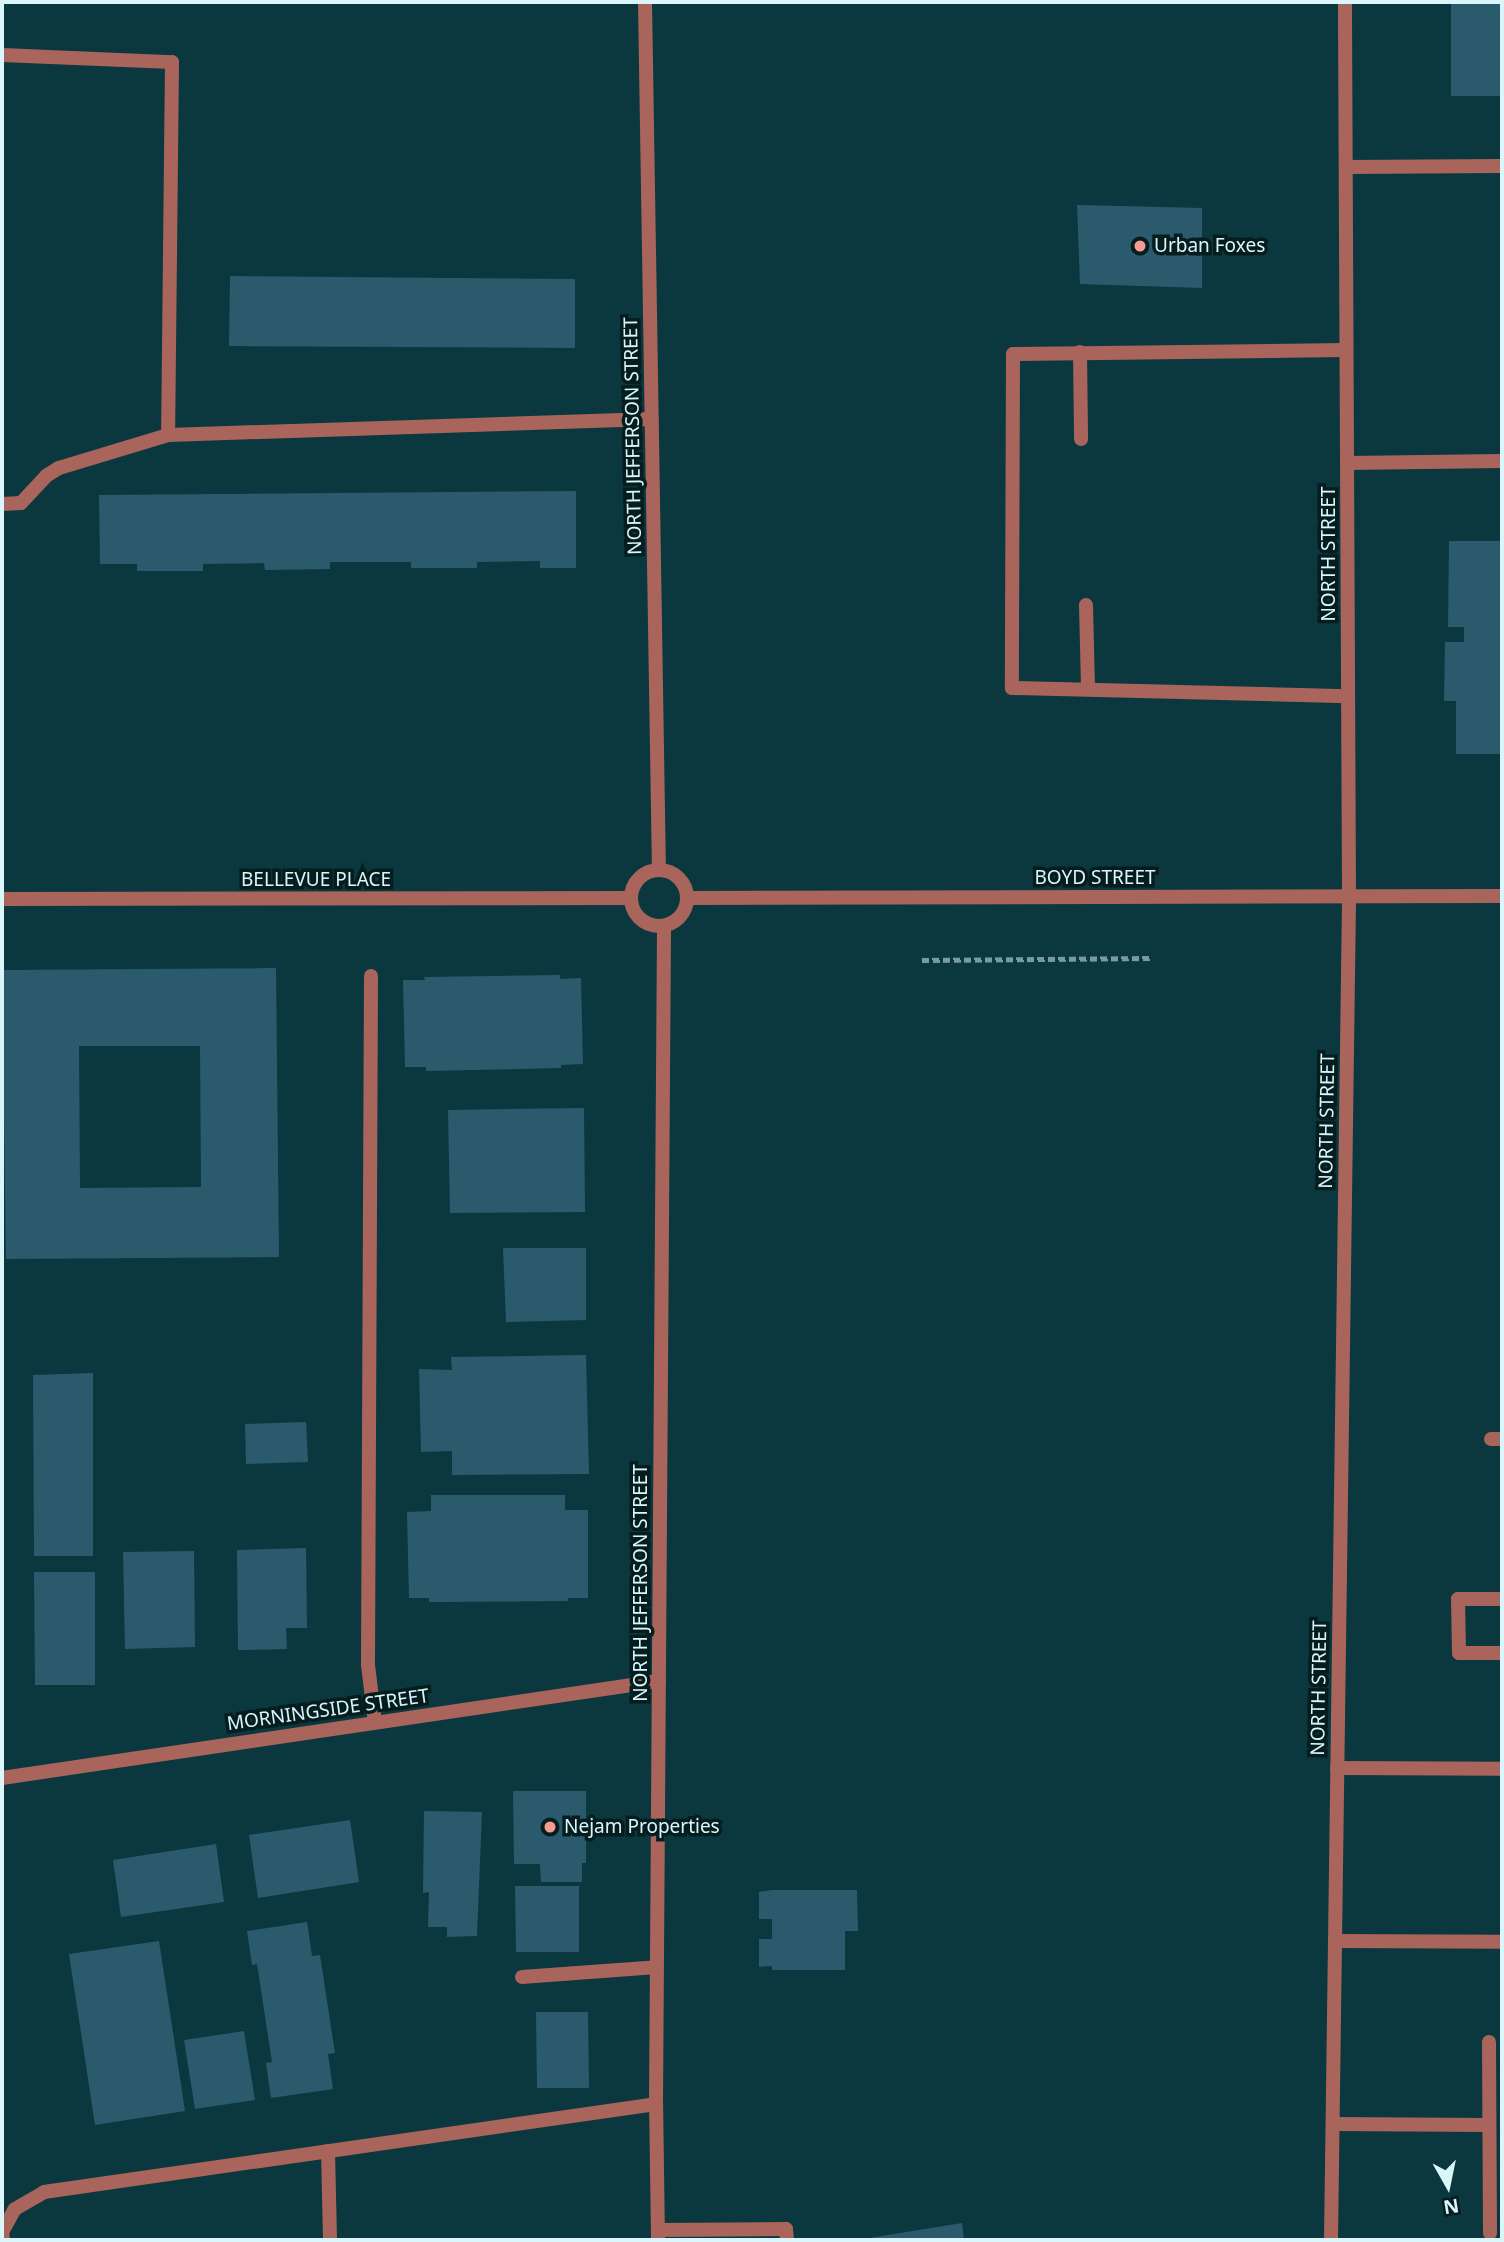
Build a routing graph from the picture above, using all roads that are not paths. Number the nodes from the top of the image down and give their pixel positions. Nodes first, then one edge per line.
1 (645, 2) edge
2 (1345, 2) edge
3 (2, 55) edge
4 (1502, 166) edge
5 (1346, 167) junction
6 (1346, 350) junction
7 (1080, 352) junction
8 (652, 419) junction
9 (168, 435) junction
10 (1081, 439) dead end
11 (1502, 461) edge
12 (1348, 463) junction
13 (2, 504) edge
14 (1086, 605) dead end
15 (1088, 690) junction
16 (1348, 695) junction
17 (659, 870) junction
18 (1349, 896) junction
19 (1502, 896) edge
20 (631, 898) junction
21 (687, 898) junction
22 (2, 899) edge
23 (664, 926) junction
24 (371, 976) dead end
25 (1502, 1599) edge
26 (1502, 1653) edge
27 (659, 1681) junction
28 (374, 1722) junction
29 (1337, 1768) junction
30 (1502, 1769) edge
31 (2, 1778) edge
32 (1335, 1941) junction
33 (1502, 1942) edge
34 (657, 1967) junction
35 (522, 1977) dead end
36 (1489, 2042) dead end
37 (656, 2104) junction
38 (1333, 2124) junction
39 (1489, 2125) junction
40 (328, 2151) junction
41 (1490, 2234) dead end
42 (658, 2235) edge
43 (3, 2240) edge
44 (330, 2240) edge
45 (787, 2240) edge
46 (1331, 2240) edge

1 - 8 street, NORTH JEFFERSON STREET
2 - 5 street, NORTH STREET
3 - 9 street
4 - 5 street
5 - 6 street, NORTH STREET
6 - 7 street
6 - 12 street, NORTH STREET
7 - 10 street
7 - 15 street
8 - 9 street
8 - 17 street, NORTH JEFFERSON STREET
9 - 13 street
11 - 12 street
12 - 16 street, NORTH STREET
14 - 15 street
15 - 16 street
16 - 18 street, NORTH STREET
17 - 20 street
17 - 21 street
18 - 19 street, BOYD STREET
18 - 21 street, BOYD STREET
18 - 29 street, NORTH STREET
20 - 22 street, BELLEVUE PLACE
20 - 23 street
21 - 23 street
23 - 27 street, NORTH JEFFERSON STREET
24 - 28 street
25 - 26 street
27 - 28 street, MORNINGSIDE STREET
27 - 34 street, NORTH JEFFERSON STREET
28 - 31 street, MORNINGSIDE STREET
29 - 30 street
29 - 32 street, NORTH STREET
32 - 33 street
32 - 38 street, NORTH STREET
34 - 35 street
34 - 37 street, NORTH JEFFERSON STREET
36 - 39 street
37 - 40 street
37 - 42 street, NORTH JEFFERSON STREET
38 - 39 street
38 - 46 street, NORTH STREET
39 - 41 street
40 - 43 street
40 - 44 street
42 - 45 street

